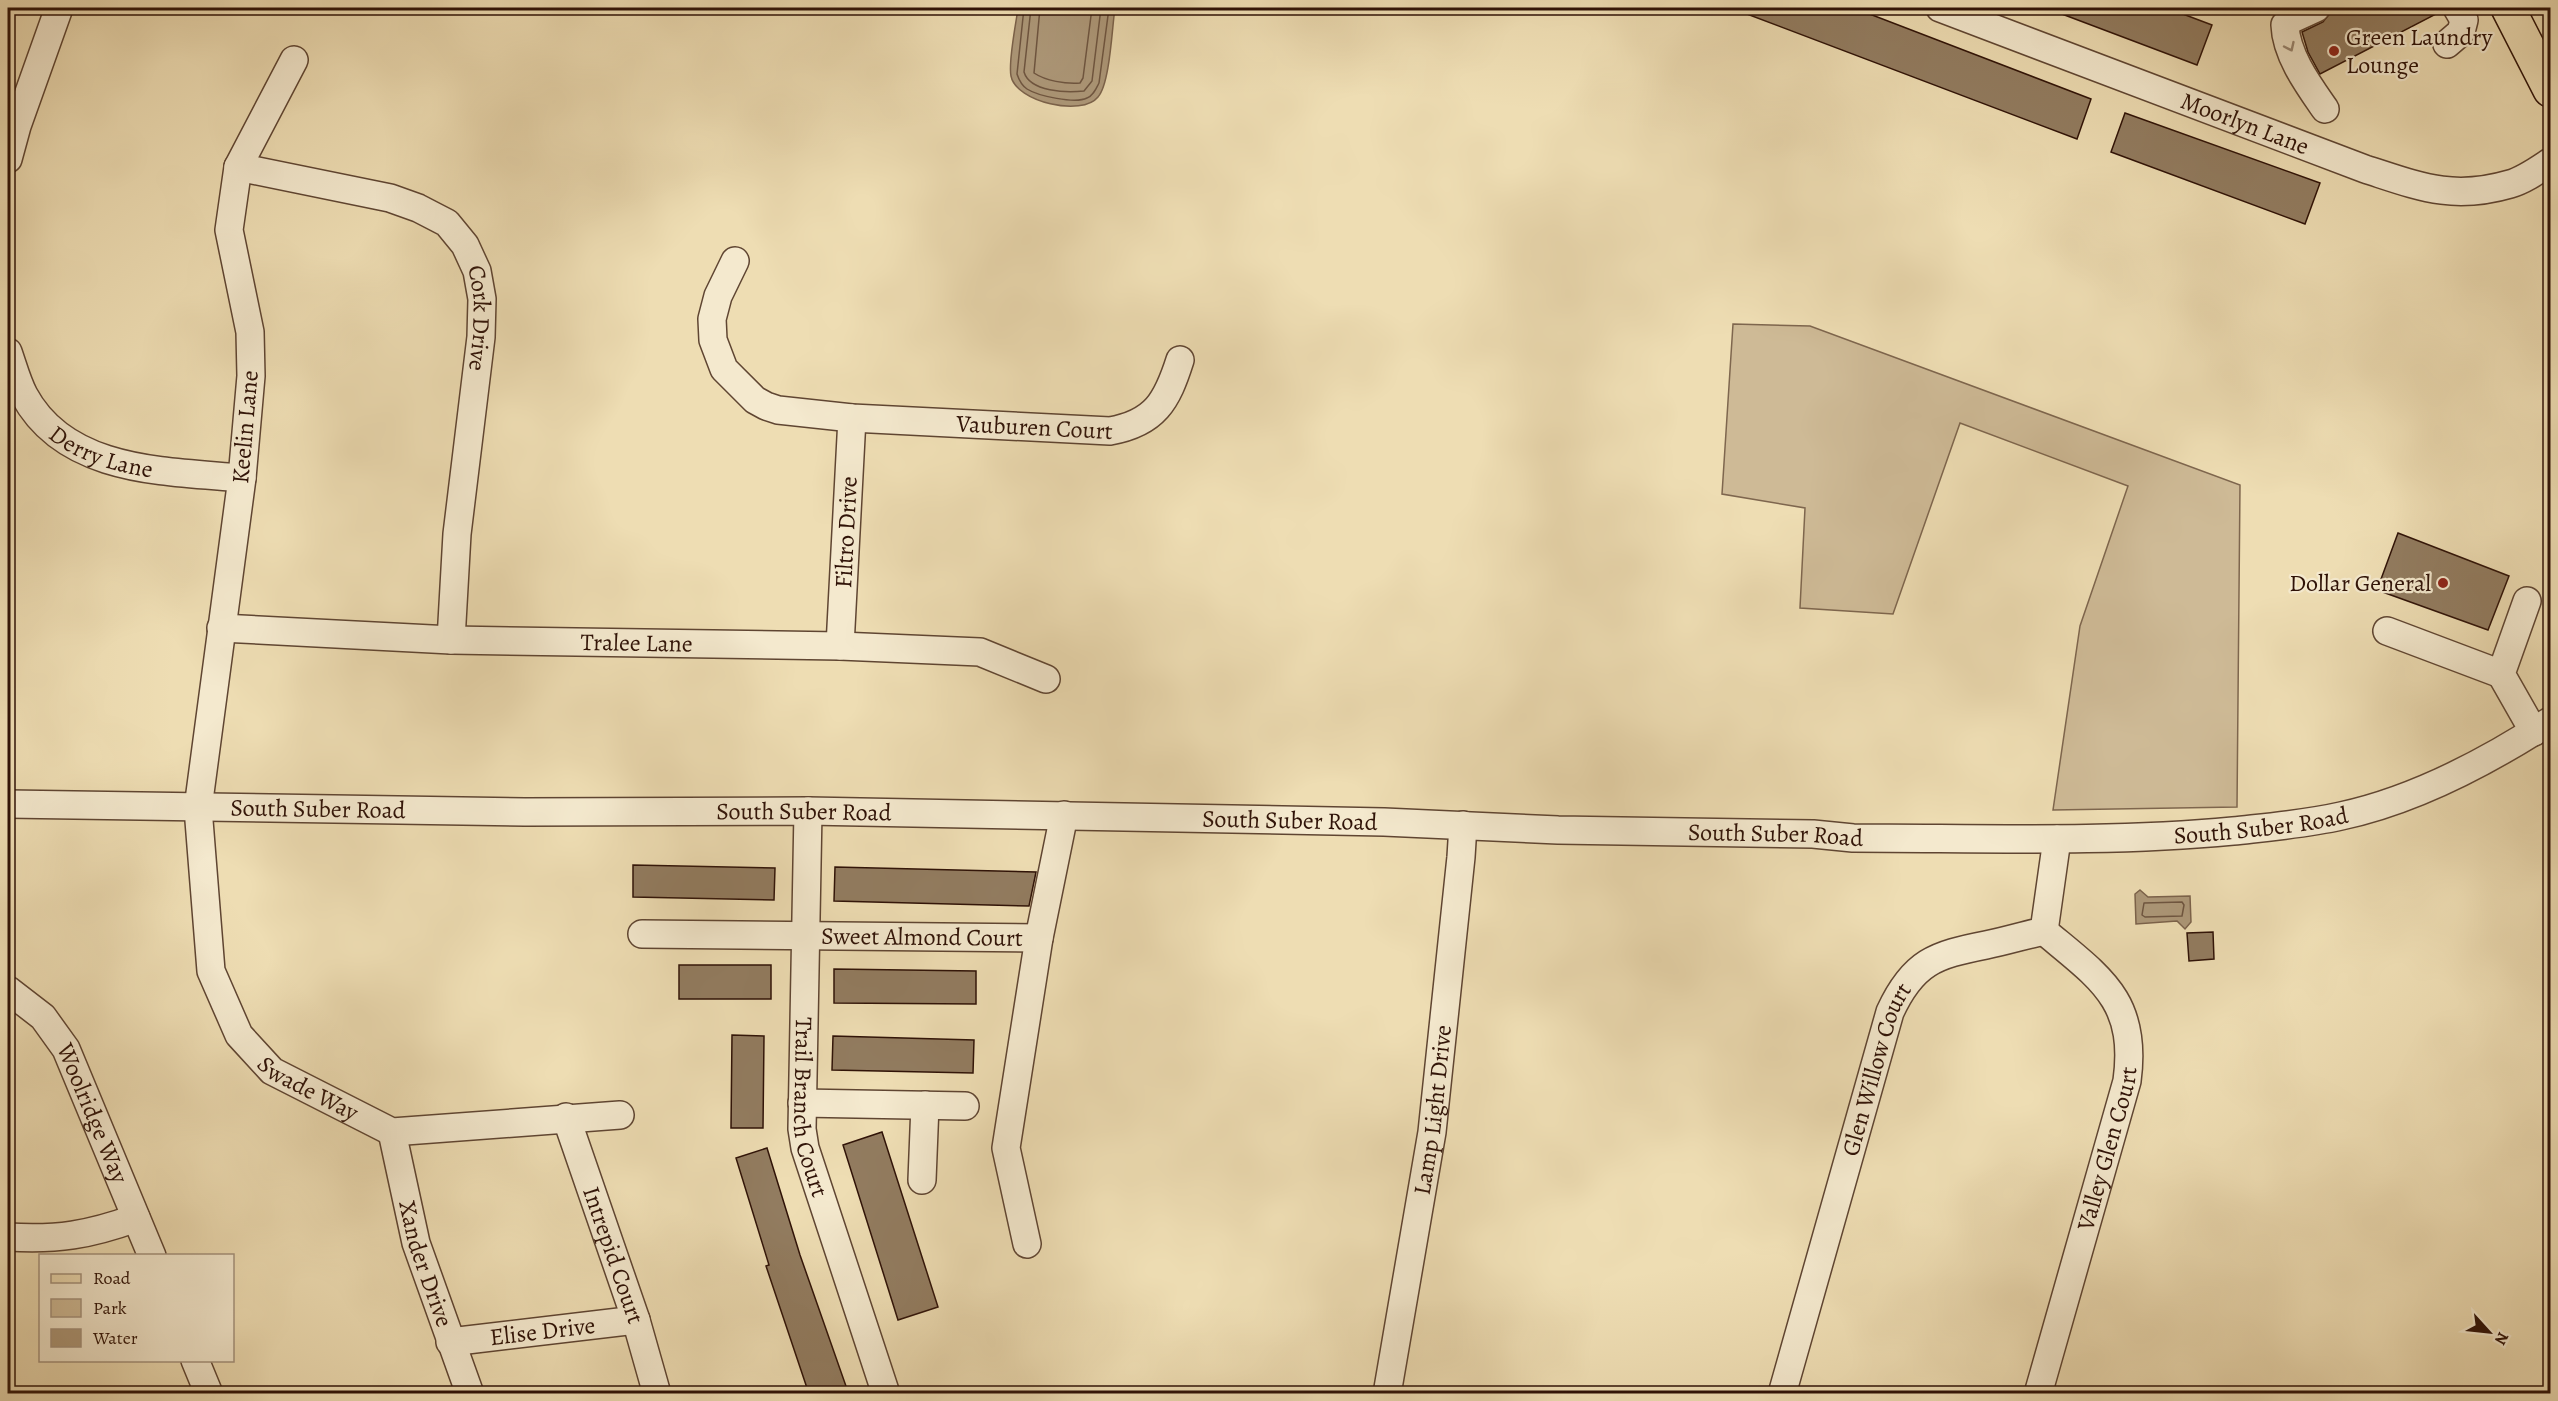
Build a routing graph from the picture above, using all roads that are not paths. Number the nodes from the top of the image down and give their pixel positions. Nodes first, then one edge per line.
1 (59, 8) edge
2 (1943, 8) edge
3 (2316, 8) edge
4 (2457, 8) edge
5 (2508, 8) edge
6 (2447, 44) dead end
7 (294, 60) dead end
8 (2550, 90) edge
9 (2325, 109) dead end
10 (12, 125) edge
11 (8, 159) edge
12 (2550, 162) edge
13 (238, 167) junction
14 (735, 261) dead end
15 (8, 352) edge
16 (1180, 360) dead end
17 (852, 418) junction
18 (242, 478) junction
19 (2527, 601) dead end
20 (221, 628) junction
21 (2387, 631) dead end
22 (451, 640) junction
23 (840, 646) junction
24 (2501, 674) junction
25 (1046, 679) dead end
26 (2542, 727) edge
27 (8, 804) edge
28 (198, 808) junction
29 (808, 811) junction
30 (1064, 815) junction
31 (1462, 825) junction
32 (2057, 839) junction
33 (2044, 931) junction
34 (642, 934) dead end
35 (805, 937) junction
36 (1038, 938) junction
37 (8, 990) edge
38 (802, 1103) junction
39 (925, 1105) junction
40 (965, 1106) dead end
41 (620, 1115) dead end
42 (566, 1117) junction
43 (392, 1132) junction
44 (922, 1180) dead end
45 (136, 1218) junction
46 (8, 1238) edge
47 (1027, 1244) dead end
48 (151, 1254) edge
49 (636, 1320) junction
50 (450, 1342) junction
51 (196, 1362) edge
52 (209, 1394) edge
53 (470, 1394) edge
54 (657, 1394) edge
55 (886, 1394) edge
56 (1387, 1394) edge
57 (1782, 1394) edge
58 (2038, 1394) edge

1 - 10 street
2 - 12 street, Moorlyn Lane
3 -> 9 street
4 - 6 street
5 - 8 main road
7 - 13 street, Keelin Lane
10 - 11 street
13 - 18 street, Keelin Lane
13 - 22 street, Cork Drive
14 - 17 street, Vauburen Court
15 - 18 street, Derry Lane
16 - 17 street, Vauburen Court
17 - 23 street, Filtro Drive
18 - 20 street, Keelin Lane
19 - 24 street
20 - 22 street, Tralee Lane
20 - 28 street, Keelin Lane
21 - 24 street
22 - 23 street, Tralee Lane
23 - 25 street, Tralee Lane
24 - 26 street
26 - 32 street, South Suber Road
27 - 28 street, South Suber Road
28 - 29 street, South Suber Road
28 - 43 street, Swade Way
29 - 30 street, South Suber Road
29 - 35 street, Trail Branch Court
30 - 31 street, South Suber Road
30 - 36 street
31 - 32 street, South Suber Road
31 - 56 street, Lamp Light Drive
32 - 33 street
33 - 57 street, Glen Willow Court
33 - 58 street, Valley Glen Court
34 - 35 street, Sweet Almond Court
35 - 36 street, Sweet Almond Court
35 - 38 street, Trail Branch Court
36 - 47 street
37 - 45 street, Woolridge Way
38 - 39 street
38 - 55 street, Trail Branch Court
39 - 40 street
39 - 44 street
41 - 42 street
42 - 43 street
42 - 49 street, Intrepid Court
43 - 50 street, Xander Drive
45 - 46 street
45 - 48 street, Woolridge Way
49 - 50 street, Elise Drive
49 - 54 street, Intrepid Court
50 - 53 street, Xander Drive
51 - 52 street

